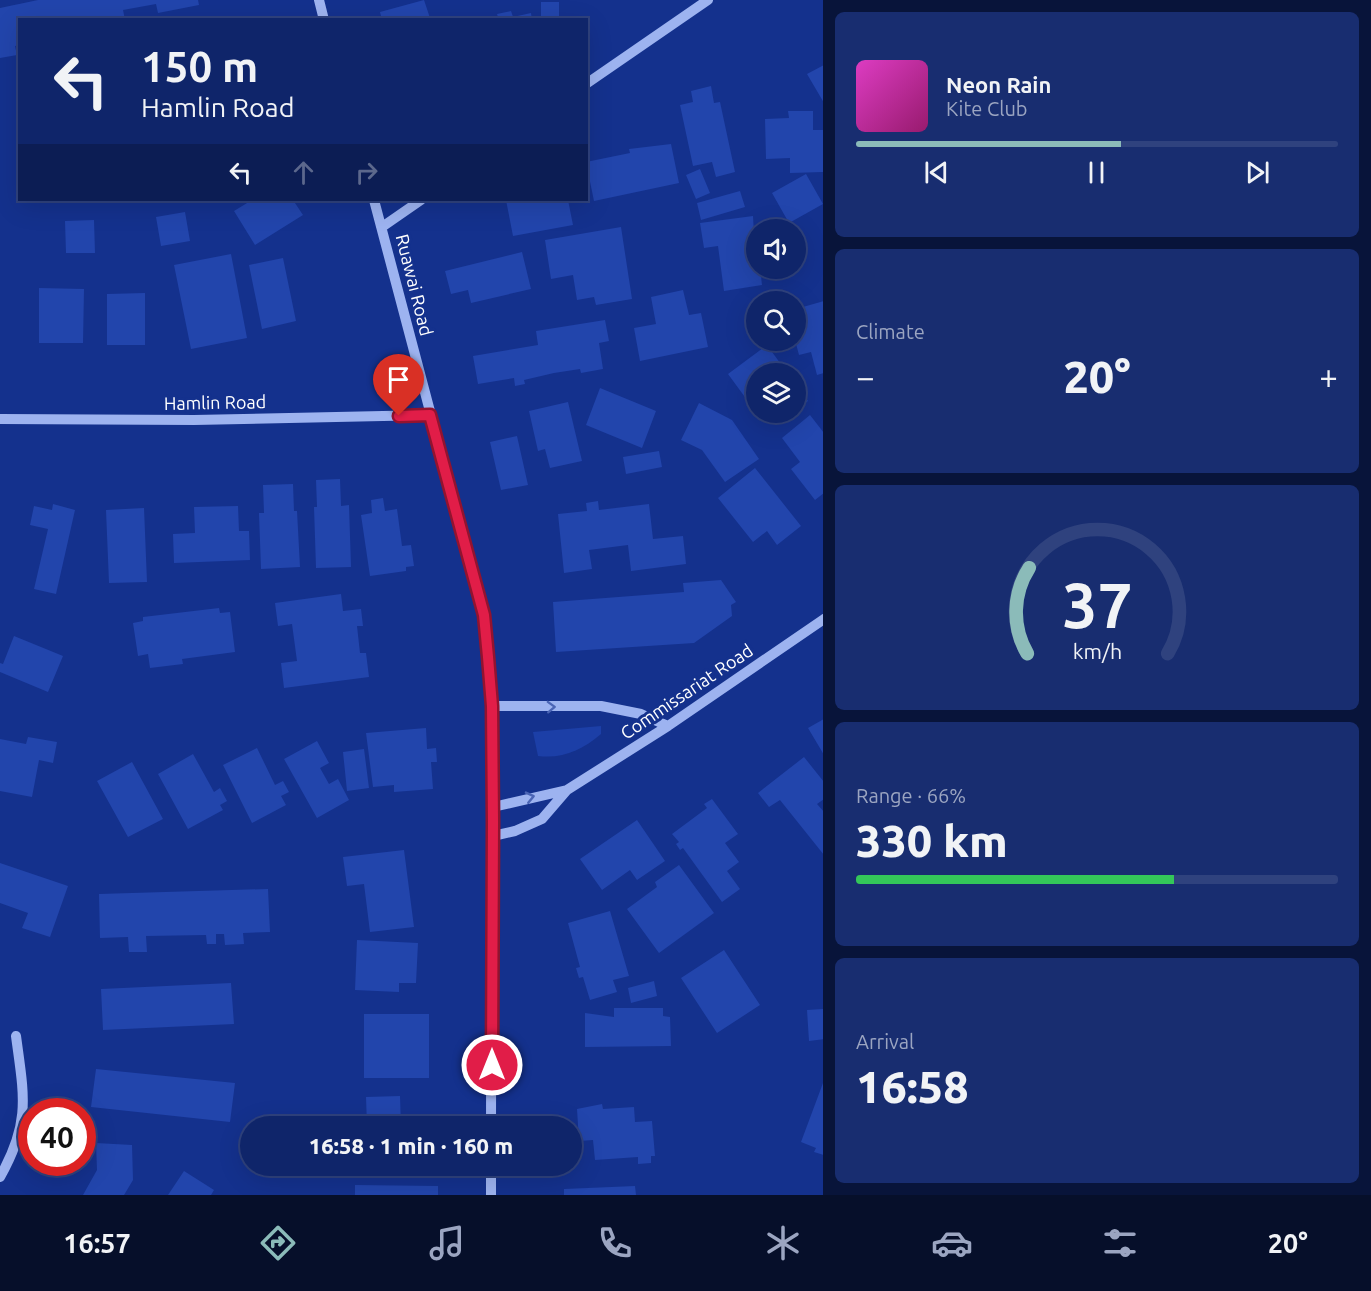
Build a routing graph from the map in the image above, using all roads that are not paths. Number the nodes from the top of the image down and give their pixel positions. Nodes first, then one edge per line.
1 (319, 0) edge
2 (708, 0) edge
3 (324, 18) edge
4 (588, 83) edge
5 (374, 201) edge
6 (421, 201) edge
7 (382, 227) junction
8 (430, 415) junction
9 (0, 418) edge
10 (823, 620) edge
11 (492, 706) junction
12 (668, 726) junction
13 (567, 790) junction
14 (493, 807) junction
15 (493, 836) junction
16 (16, 1036) dead end
17 (492, 1116) edge
18 (491, 1176) edge
19 (0, 1177) edge
20 (491, 1195) edge

1 - 3 street
2 - 4 street
5 - 7 street, Ruawai Road
6 - 7 street
7 - 8 street, Ruawai Road
8 - 9 street, Hamlin Road
8 - 11 street, Ruawai Road
10 - 12 street, Commissariat Road
11 -> 12 street
11 - 14 street, Ruawai Road
12 - 13 street, Commissariat Road
14 -> 13 street, Commissariat Road
13 - 15 street, Commissariat Road
14 - 15 street, Ruawai Road
15 - 17 street, Ruawai Road
16 - 19 street
18 - 20 street

